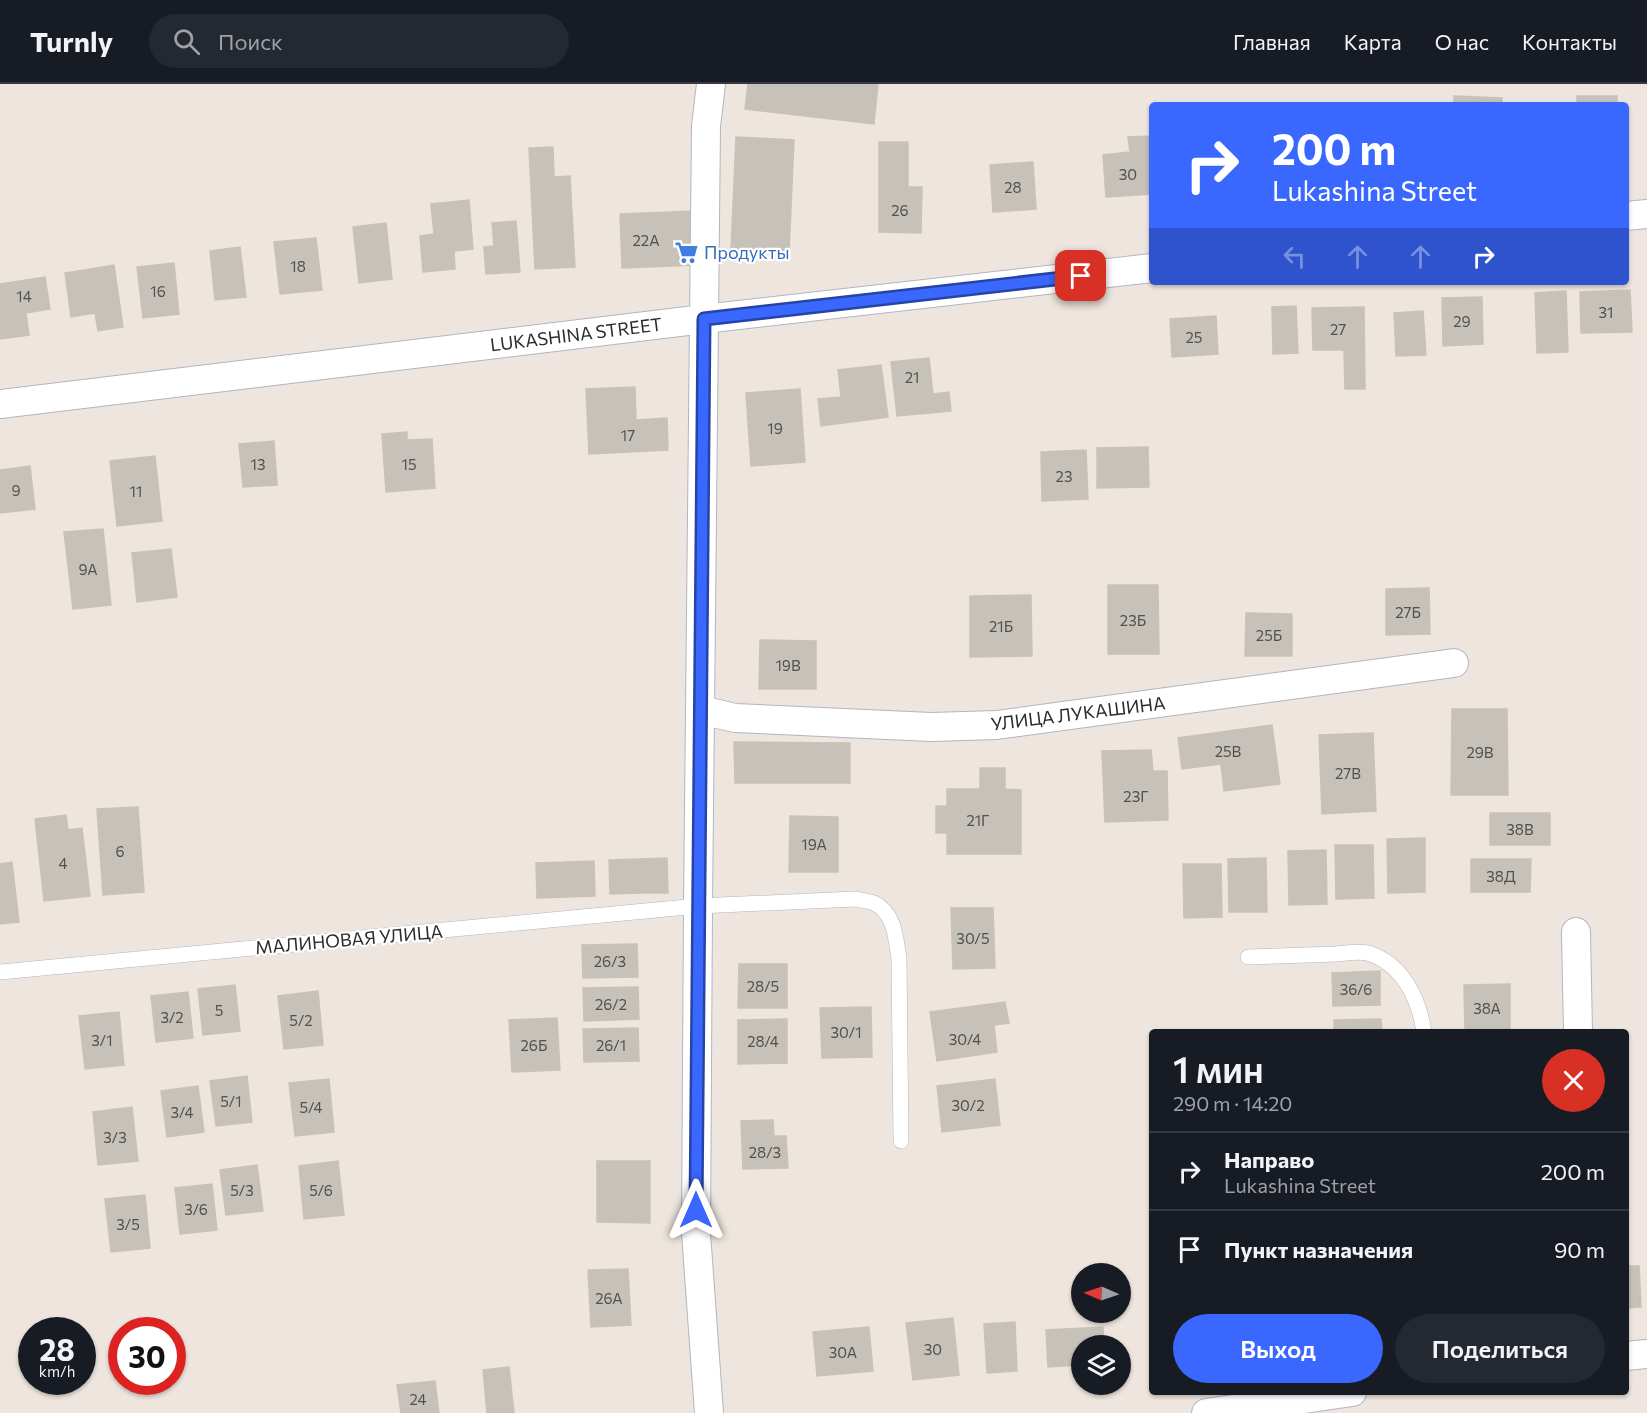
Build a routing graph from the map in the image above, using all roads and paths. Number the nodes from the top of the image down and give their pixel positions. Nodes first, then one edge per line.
1 (711, 84) edge
2 (1647, 214) edge
3 (1629, 216) edge
4 (1149, 268) edge
5 (704, 319) junction
6 (0, 404) edge
7 (1454, 663) dead end
8 (701, 710) junction
9 (698, 906) junction
10 (1576, 932) dead end
11 (1248, 957) dead end
12 (0, 972) edge
13 (1424, 1029) edge
14 (1578, 1029) edge
15 (901, 1141) dead end
16 (1647, 1354) edge
17 (1629, 1356) edge
18 (1331, 1395) edge
19 (709, 1413) edge
20 (1206, 1413) edge

1 - 5 street
2 - 3 street
4 - 5 street, LUKASHINA STREET
5 - 6 street, LUKASHINA STREET
5 - 8 street
7 - 8 street, УЛИЦА ЛУКАШИНА
8 - 9 street
9 - 12 lane, МАЛИНОВАЯ УЛИЦА
9 - 15 lane, МАЛИНОВАЯ УЛИЦА
9 - 19 street
10 - 14 street
11 - 13 lane
16 - 17 street
18 - 20 street

